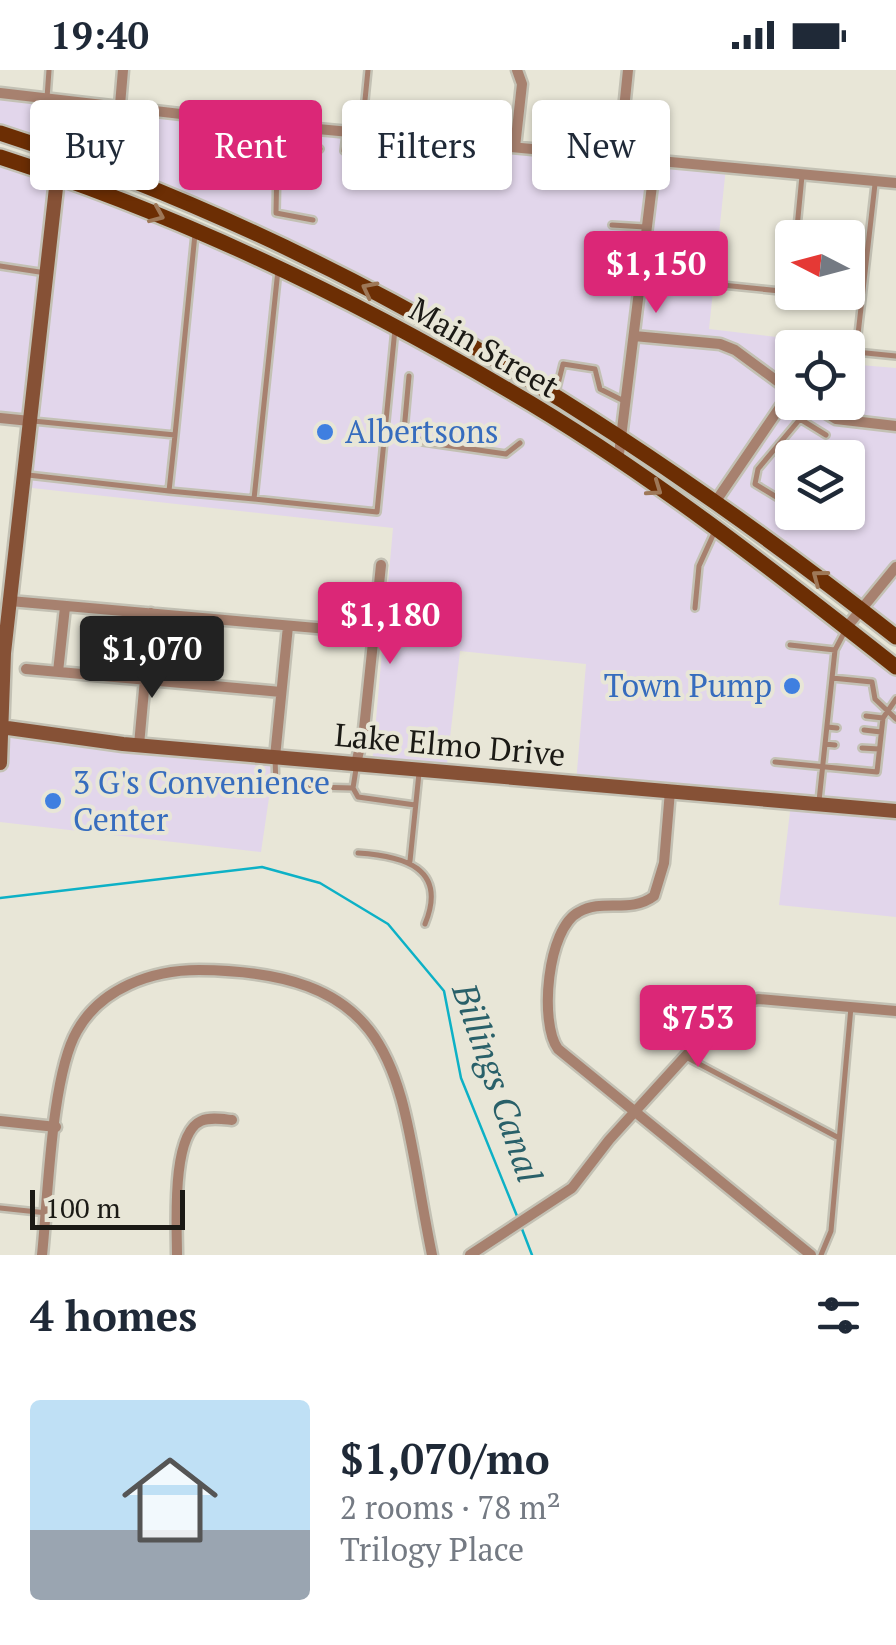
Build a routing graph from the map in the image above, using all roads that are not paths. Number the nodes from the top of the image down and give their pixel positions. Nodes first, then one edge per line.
1 (50, 70) edge
2 (124, 70) edge
3 (368, 70) edge
4 (518, 70) edge
5 (628, 70) edge
6 (0, 94) edge
7 (47, 98) junction
8 (65, 100) edge
9 (121, 100) edge
10 (365, 100) edge
11 (625, 100) edge
12 (159, 110) edge
13 (342, 132) edge
14 (0, 133) edge
15 (30, 142) edge
16 (512, 147) edge
17 (515, 147) junction
18 (532, 149) edge
19 (0, 157) edge
20 (670, 162) edge
21 (30, 166) edge
22 (802, 174) junction
23 (875, 180) junction
24 (896, 183) edge
25 (55, 190) edge
26 (93, 190) edge
27 (150, 190) edge
28 (276, 190) edge
29 (652, 190) edge
30 (312, 220) dead end
31 (798, 220) edge
32 (612, 224) dead end
33 (646, 227) junction
34 (195, 232) junction
35 (0, 266) edge
36 (278, 267) junction
37 (46, 273) junction
38 (722, 285) dead end
39 (775, 290) edge
40 (396, 328) junction
41 (634, 336) junction
42 (896, 356) edge
43 (409, 376) dead end
44 (775, 379) edge
45 (556, 392) junction
46 (628, 403) junction
47 (775, 416) edge
48 (0, 418) edge
49 (845, 420) edge
50 (30, 421) junction
51 (896, 426) edge
52 (826, 434) dead end
53 (175, 435) junction
54 (624, 436) junction
55 (782, 440) edge
56 (520, 443) dead end
57 (775, 449) edge
58 (618, 463) junction
59 (24, 475) junction
60 (169, 491) junction
61 (775, 496) edge
62 (254, 500) junction
63 (716, 500) junction
64 (716, 530) junction
65 (381, 565) dead end
66 (896, 566) edge
67 (10, 602) junction
68 (65, 607) junction
69 (695, 608) dead end
70 (862, 610) junction
71 (152, 613) junction
72 (288, 626) junction
73 (846, 628) junction
74 (373, 633) junction
75 (896, 637) edge
76 (790, 645) dead end
77 (835, 650) junction
78 (896, 666) edge
79 (26, 670) dead end
80 (58, 672) junction
81 (832, 678) junction
82 (145, 680) junction
83 (281, 692) junction
84 (830, 695) junction
85 (840, 696) dead end
86 (896, 698) edge
87 (888, 710) junction
88 (828, 712) junction
89 (839, 713) dead end
90 (866, 716) dead end
91 (882, 718) junction
92 (896, 719) edge
93 (827, 726) junction
94 (2, 727) edge
95 (837, 728) dead end
96 (864, 730) dead end
97 (881, 732) junction
98 (825, 744) junction
99 (139, 745) junction
100 (836, 745) dead end
101 (862, 748) dead end
102 (879, 750) junction
103 (275, 757) junction
104 (775, 762) dead end
105 (0, 763) edge
106 (356, 764) junction
107 (823, 767) junction
108 (419, 770) junction
109 (353, 788) junction
110 (670, 791) junction
111 (819, 804) junction
112 (415, 805) junction
113 (896, 811) edge
114 (358, 853) dead end
115 (410, 862) junction
116 (425, 924) dead end
117 (851, 1007) junction
118 (896, 1011) edge
119 (684, 1056) junction
120 (636, 1112) junction
121 (232, 1120) dead end
122 (0, 1121) edge
123 (56, 1126) junction
124 (840, 1138) junction
125 (0, 1208) edge
126 (46, 1213) junction
127 (42, 1255) edge
128 (177, 1255) edge
129 (432, 1255) edge
130 (470, 1255) edge
131 (810, 1255) edge
132 (821, 1255) edge

1 - 7 lane
2 - 9 street
3 - 10 lane
4 - 17 street
5 - 11 street
6 - 7 street
7 - 8 street
12 - 13 street
14 - 15 main road, Main Street
16 - 17 street
17 - 18 street
19 - 21 main road, Main Street
20 - 22 street
22 - 23 street
22 - 31 lane
23 - 24 street
23 - 42 lane
25 - 37 main road
26 -> 34 main road, Main Street
45 -> 27 main road, Main Street
28 - 30 lane
29 - 33 street
32 - 33 lane
33 - 41 street
34 - 36 main road, Main Street
34 - 53 lane
35 - 37 lane
36 - 40 main road, Main Street
36 - 62 lane
37 - 50 main road
38 - 39 lane
40 - 58 main road, Main Street
40 - 62 lane
41 - 44 street
41 - 46 street
43 - 56 lane
45 - 46 lane
45 - 54 main road, Main Street
46 - 54 street
47 - 63 street
48 - 50 street
49 - 51 street
50 - 53 lane
50 - 59 main road
52 - 55 lane
53 - 60 lane
54 - 58 street
54 - 63 main road, Main Street
57 - 61 lane
58 -> 64 main road, Main Street
59 - 60 lane
59 - 67 main road
60 - 62 lane
70 -> 63 main road, Main Street
64 - 69 lane
64 - 73 main road, Main Street
65 - 74 street
66 - 70 street
67 - 68 street
67 - 94 main road
68 - 71 street
68 - 80 street
70 - 73 street
70 - 75 main road, Main Street
71 - 72 street
71 - 82 street
72 - 74 street
72 - 83 street
73 - 77 lane
73 - 78 main road, Main Street
74 - 106 street
76 - 77 lane
77 - 81 lane
79 - 80 street
80 - 82 street
81 - 84 lane
81 - 87 lane
82 - 83 street
82 - 99 street
83 - 103 street
84 - 85 lane
84 - 88 lane
86 - 87 lane
87 - 91 lane
87 - 92 lane
88 - 89 lane
88 - 93 lane
90 - 91 lane
91 - 97 lane
93 - 95 lane
93 - 98 lane
94 - 99 main road, Lake Elmo Drive
94 - 105 main road
96 - 97 lane
97 - 102 lane
98 - 100 lane
98 - 107 lane
99 - 103 main road, Lake Elmo Drive
101 - 102 lane
102 - 107 lane
103 - 106 main road, Lake Elmo Drive
103 - 109 lane
104 - 107 lane
106 - 108 main road, Lake Elmo Drive
106 - 109 lane
107 - 111 lane
108 - 110 main road, Lake Elmo Drive
108 - 112 lane
109 - 112 lane
110 - 111 main road, Lake Elmo Drive
110 - 120 street
111 - 113 main road, Lake Elmo Drive
112 - 115 lane
114 - 115 lane
115 - 116 lane
117 - 118 street
117 - 119 street
117 - 124 lane
119 - 120 street
119 - 124 lane
120 - 130 street
120 - 131 street
121 - 128 street
122 - 123 street
123 - 126 street
123 - 129 street
124 - 132 lane
125 - 126 lane
126 - 127 street

